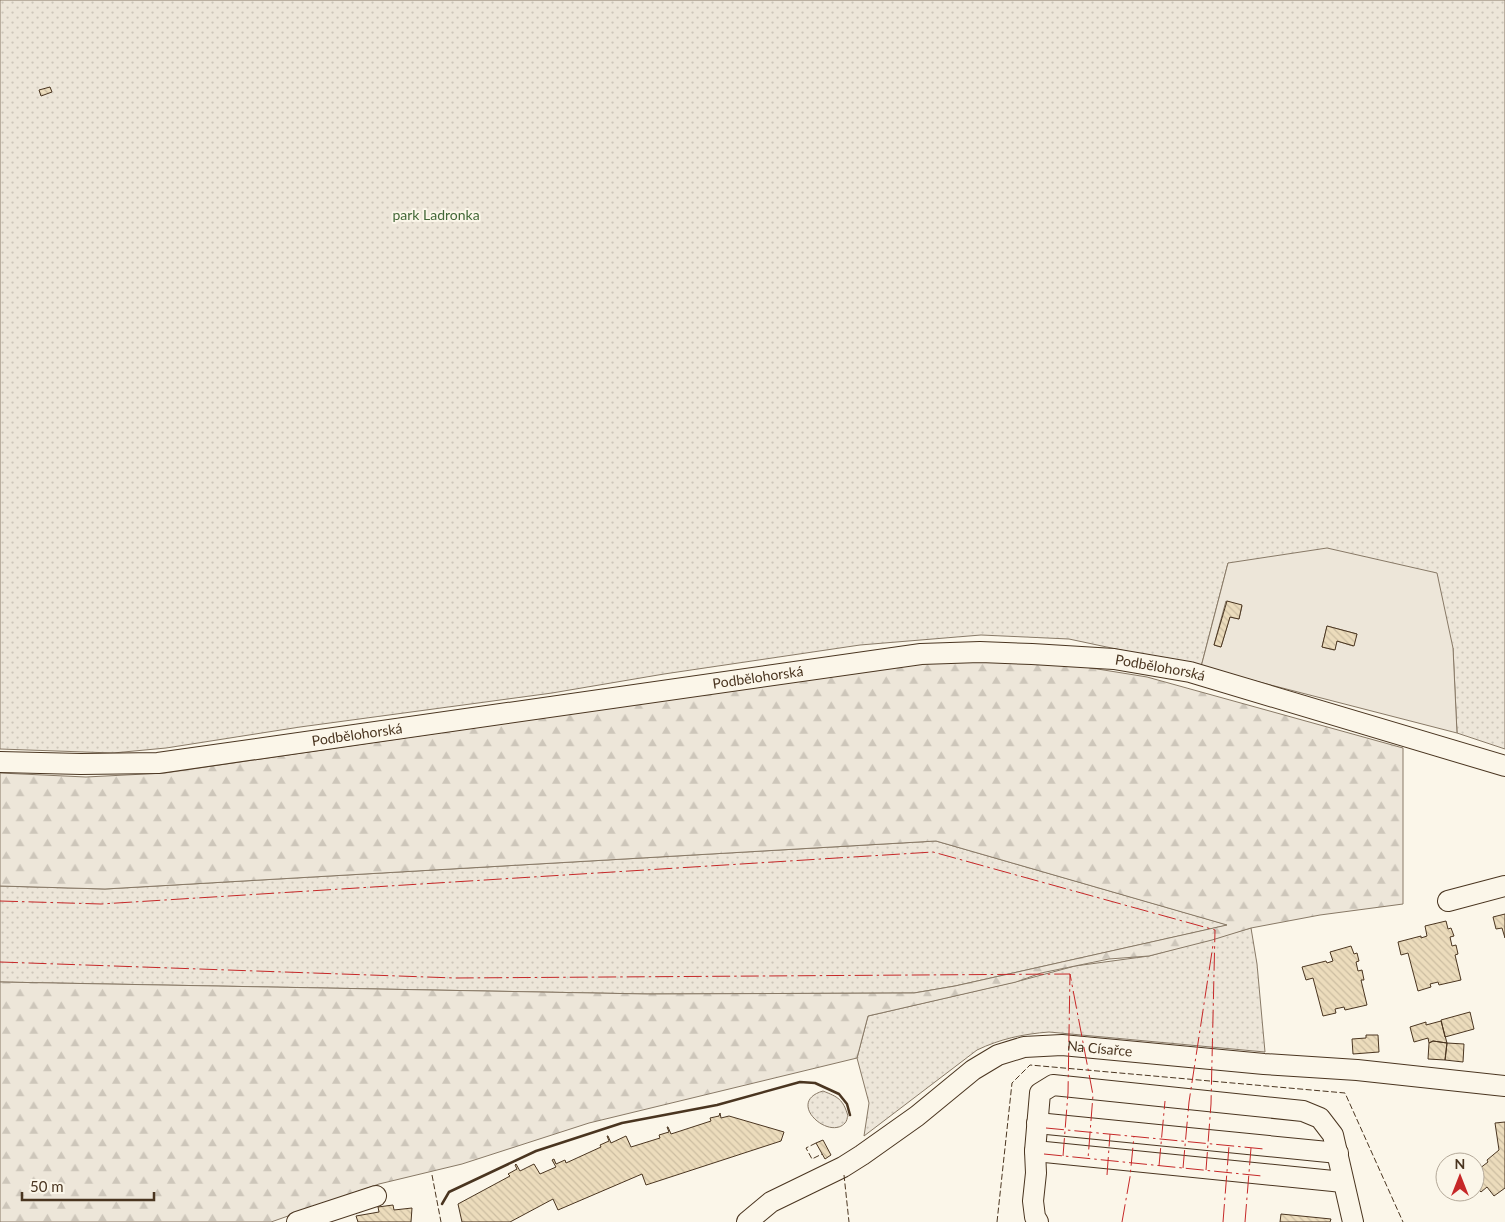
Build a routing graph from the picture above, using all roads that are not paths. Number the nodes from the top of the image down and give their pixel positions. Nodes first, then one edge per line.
1 (0, 762) edge
2 (1505, 766) edge
3 (1505, 886) edge
4 (1448, 901) dead end
5 (1505, 1086) edge
6 (1037, 1124) junction
7 (1035, 1151) junction
8 (1338, 1153) junction
9 (1344, 1182) junction
10 (376, 1196) dead end
11 (297, 1222) edge
12 (747, 1222) edge
13 (1038, 1222) edge
14 (1354, 1222) edge

1 - 2 street, Podbělohorská
3 - 4 street
5 - 12 street, Na Císařce
6 - 7 street
6 - 8 street
6 - 8 street
7 - 9 street
7 - 13 street
8 - 9 street
9 - 14 street
10 - 11 street

